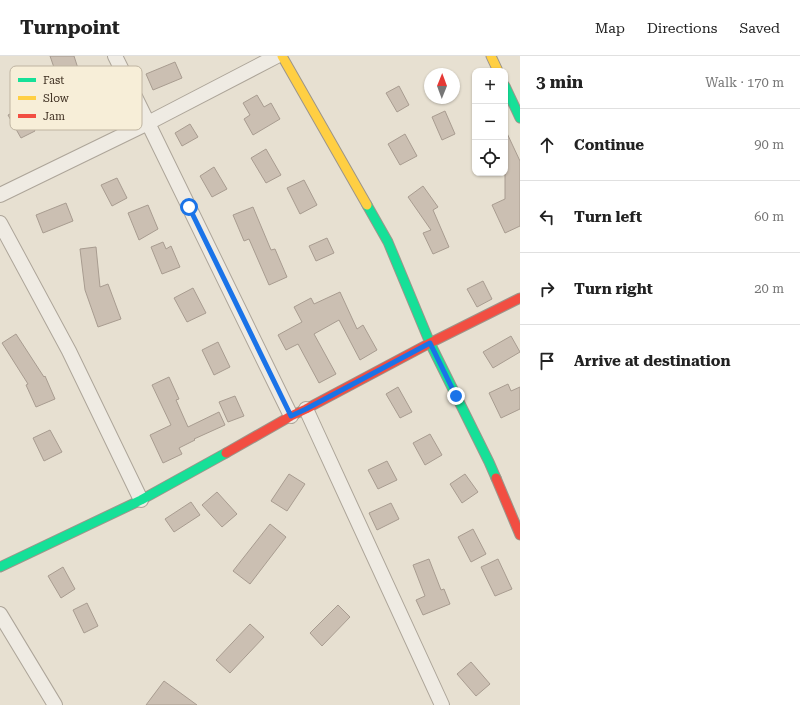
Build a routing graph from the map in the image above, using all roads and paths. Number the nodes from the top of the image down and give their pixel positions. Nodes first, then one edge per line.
1 (115, 56) edge
2 (277, 56) edge
3 (282, 56) edge
4 (491, 56) edge
5 (120, 66) edge
6 (497, 68) edge
7 (508, 92) edge
8 (142, 111) edge
9 (520, 118) edge
10 (148, 123) junction
11 (142, 126) edge
12 (134, 130) edge
13 (0, 195) edge
14 (0, 223) edge
15 (520, 298) edge
16 (430, 343) junction
17 (306, 409) junction
18 (291, 416) junction
19 (141, 500) junction
20 (520, 535) edge
21 (0, 567) edge
22 (0, 614) edge
23 (55, 705) edge
24 (442, 705) edge

1 - 5 street
2 - 10 street
3 - 16 street
4 - 6 street
7 - 9 street
8 - 10 street
10 - 11 street
10 - 18 street
12 - 13 street
14 - 19 street
15 - 16 street
16 - 17 street
16 - 20 street
17 - 18 street
17 - 24 street
18 - 19 street
19 - 21 street
22 - 23 street

